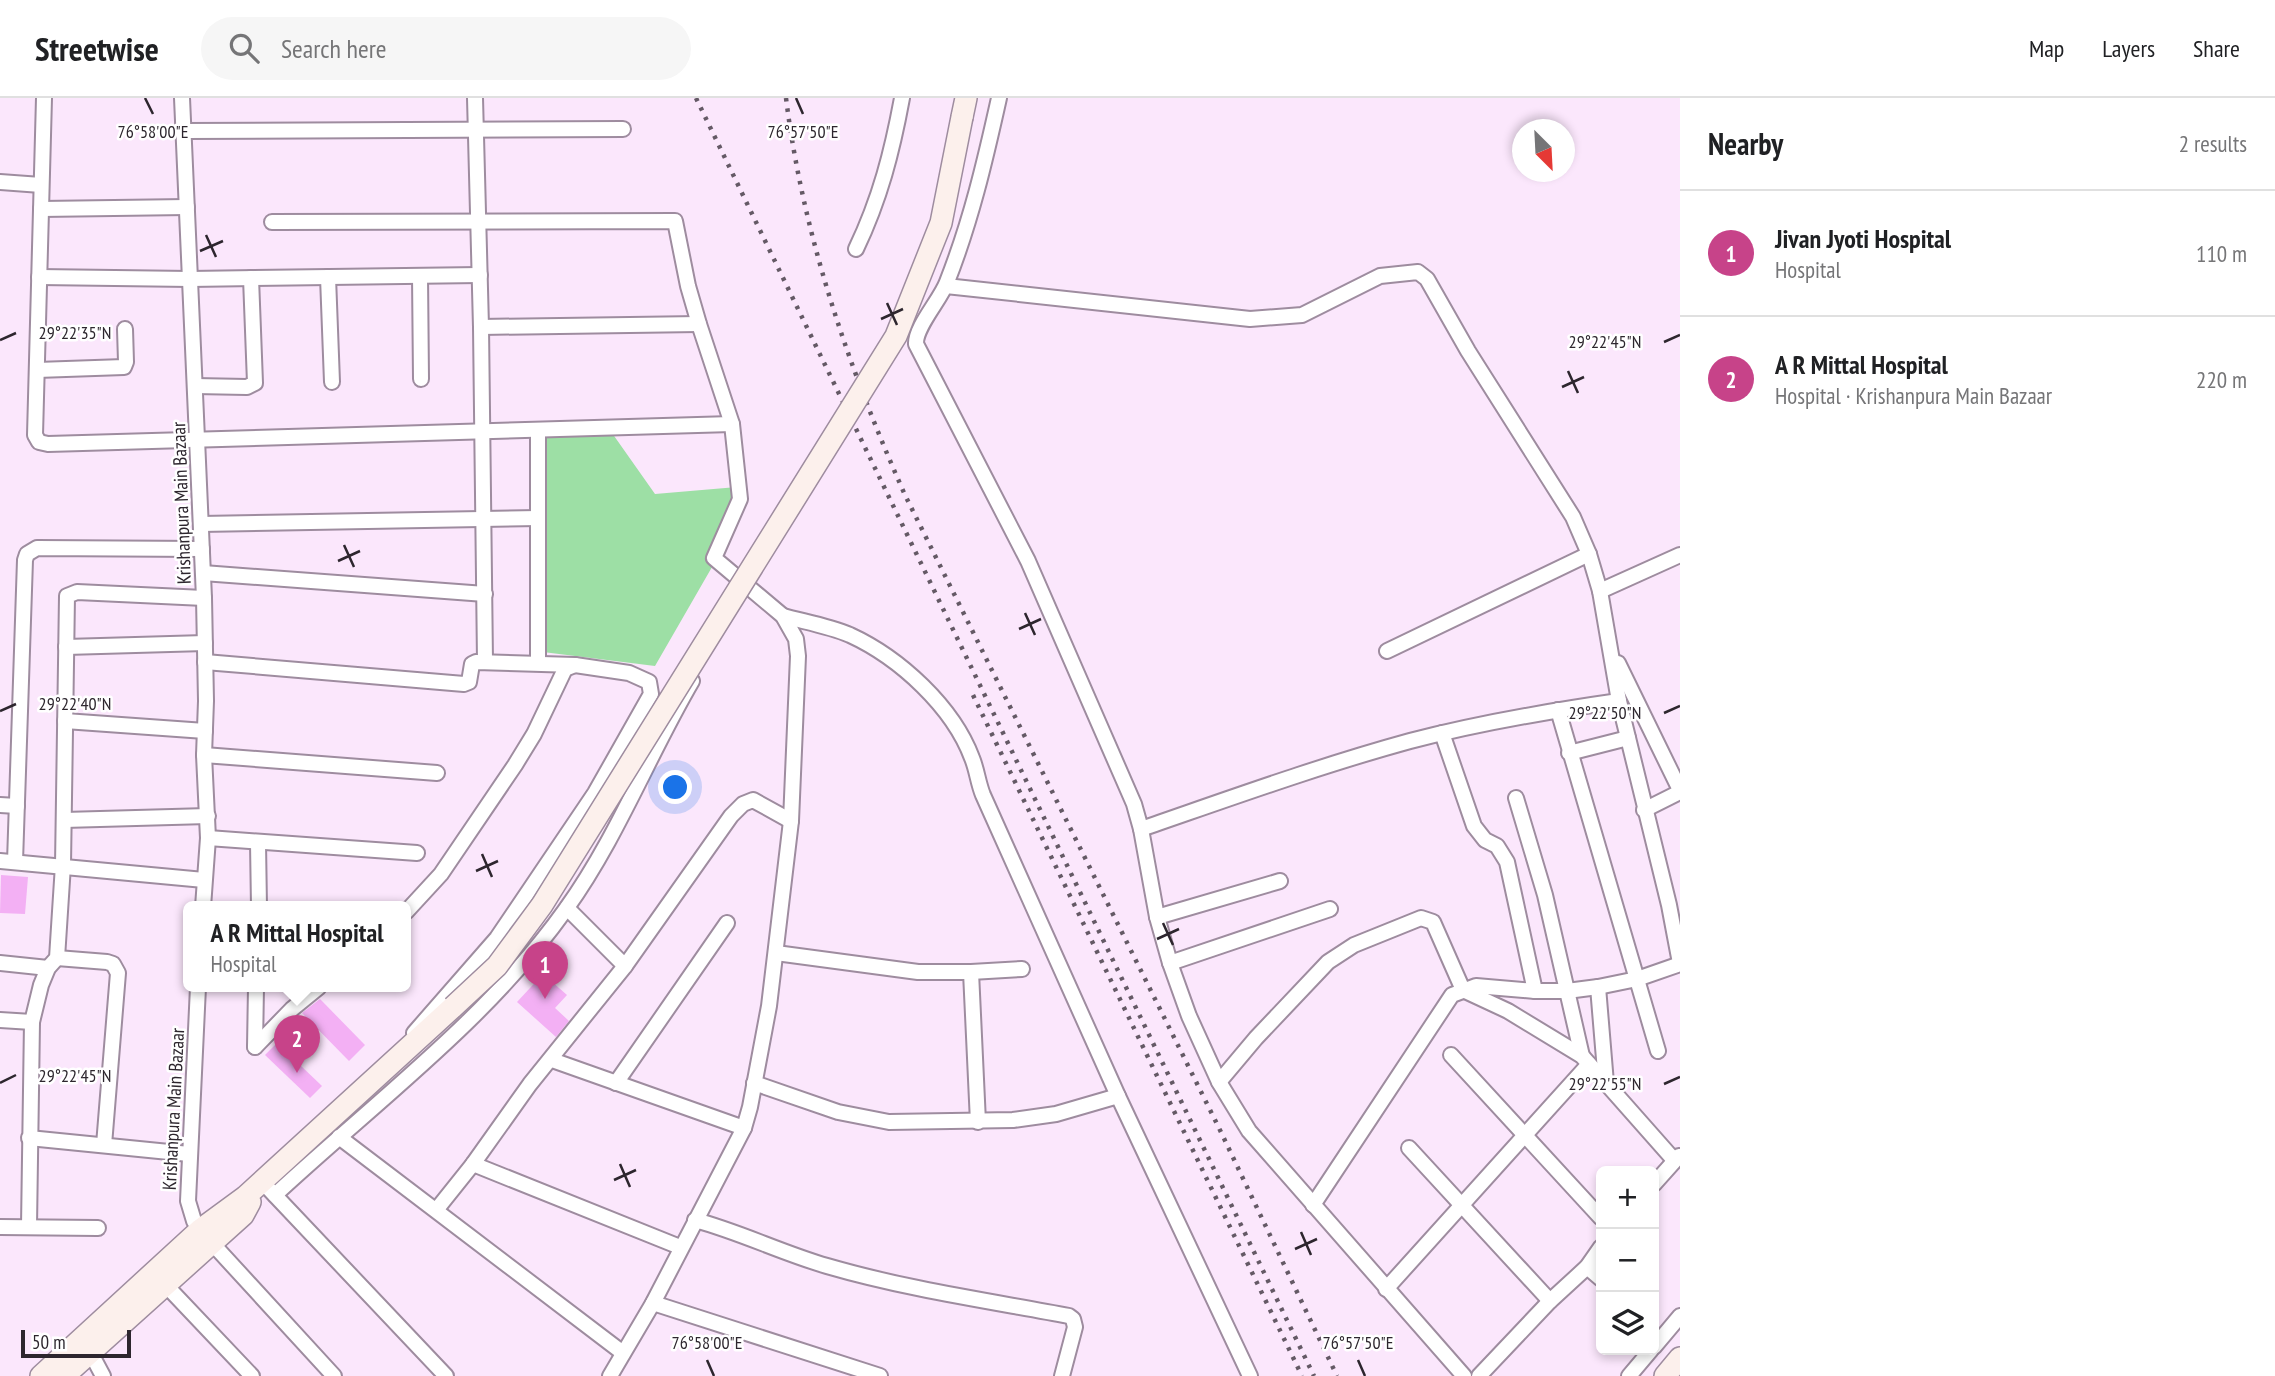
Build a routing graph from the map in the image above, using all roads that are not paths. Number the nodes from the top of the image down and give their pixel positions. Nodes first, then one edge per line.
1 (44, 98) edge
2 (182, 98) edge
3 (475, 98) edge
4 (902, 98) edge
5 (999, 98) edge
6 (964, 108) edge
7 (623, 129) dead end
8 (476, 130) junction
9 (184, 131) junction
10 (0, 183) edge
11 (41, 185) junction
12 (187, 206) junction
13 (41, 209) junction
14 (478, 221) junction
15 (272, 222) dead end
16 (856, 249) dead end
17 (480, 275) junction
18 (420, 276) junction
19 (39, 277) junction
20 (328, 277) junction
21 (251, 278) junction
22 (190, 279) junction
23 (946, 286) junction
24 (699, 324) junction
25 (481, 327) junction
26 (125, 329) dead end
27 (37, 370) junction
28 (421, 379) dead end
29 (332, 382) dead end
30 (195, 386) junction
31 (732, 424) junction
32 (538, 431) junction
33 (483, 433) junction
34 (197, 439) junction
35 (538, 518) junction
36 (484, 519) junction
37 (201, 524) junction
38 (202, 549) junction
39 (1590, 554) junction
40 (1680, 556) edge
41 (203, 573) junction
42 (748, 587) junction
43 (1600, 591) junction
44 (485, 594) junction
45 (204, 598) junction
46 (783, 616) junction
47 (205, 643) junction
48 (1609, 645) junction
49 (66, 647) junction
50 (1387, 651) dead end
51 (485, 661) junction
52 (205, 662) junction
53 (538, 663) junction
54 (575, 665) junction
55 (1619, 701) junction
56 (1558, 710) junction
57 (65, 721) junction
58 (205, 732) junction
59 (1442, 733) junction
60 (1628, 738) junction
61 (1569, 753) junction
62 (204, 755) junction
63 (437, 773) dead end
64 (1680, 791) edge
65 (1516, 798) dead end
66 (0, 805) edge
67 (17, 806) junction
68 (1644, 810) junction
69 (208, 816) junction
70 (64, 820) junction
71 (791, 821) junction
72 (1142, 829) junction
73 (208, 838) junction
74 (258, 843) junction
75 (418, 853) dead end
76 (8, 862) edge
77 (63, 865) junction
78 (204, 880) junction
79 (1280, 880) dead end
80 (203, 901) edge
81 (259, 901) edge
82 (1674, 902) edge
83 (411, 906) edge
84 (566, 908) junction
85 (1331, 909) dead end
86 (1157, 917) junction
87 (727, 923) dead end
88 (776, 953) junction
89 (0, 963) edge
90 (53, 963) junction
91 (1170, 963) junction
92 (1680, 964) edge
93 (625, 966) junction
94 (1022, 969) dead end
95 (971, 972) junction
96 (1637, 979) junction
97 (1598, 987) junction
98 (1463, 990) junction
99 (1535, 991) junction
100 (1567, 991) junction
101 (198, 992) edge
102 (256, 992) edge
103 (314, 992) edge
104 (0, 1020) edge
105 (32, 1022) junction
106 (1658, 1051) dead end
107 (1451, 1055) dead end
108 (552, 1060) junction
109 (1586, 1060) junction
110 (390, 1065) junction
111 (1219, 1082) junction
112 (617, 1083) junction
113 (754, 1083) junction
114 (1606, 1083) junction
115 (1118, 1096) junction
116 (978, 1122) junction
117 (744, 1128) junction
118 (1525, 1135) junction
119 (339, 1137) junction
120 (29, 1138) junction
121 (104, 1145) junction
122 (1409, 1148) dead end
123 (189, 1154) junction
124 (1677, 1157) edge
125 (473, 1164) junction
126 (1659, 1178) edge
127 (268, 1189) junction
128 (1313, 1205) junction
129 (1461, 1205) junction
130 (437, 1209) junction
131 (1596, 1213) edge
132 (695, 1220) junction
133 (29, 1226) junction
134 (0, 1227) edge
135 (97, 1228) dead end
136 (206, 1237) junction
137 (680, 1247) junction
138 (1596, 1254) edge
139 (1587, 1267) junction
140 (1596, 1275) edge
141 (159, 1279) junction
142 (1387, 1289) junction
143 (1550, 1301) junction
144 (653, 1303) junction
145 (1680, 1315) edge
146 (1660, 1328) edge
147 (87, 1345) junction
148 (623, 1353) junction
149 (1646, 1355) edge
150 (1680, 1358) edge
151 (1680, 1371) edge
152 (41, 1376) edge
153 (64, 1376) edge
154 (103, 1376) edge
155 (252, 1376) edge
156 (334, 1376) edge
157 (446, 1376) edge
158 (610, 1376) edge
159 (880, 1376) edge
160 (1062, 1376) edge
161 (1250, 1376) edge
162 (1464, 1376) edge
163 (1479, 1376) edge
164 (1629, 1376) edge
165 (1665, 1376) edge
166 (1676, 1376) edge

1 - 11 street
2 - 9 street, Krishanpura Main Bazaar
3 - 8 street
4 - 16 street
5 - 23 street
6 - 110 main road, bridge
7 - 8 street
8 - 9 street
8 - 14 street
9 - 12 street, Krishanpura Main Bazaar
10 - 11 street
11 - 13 street
12 - 13 street
12 - 22 street, Krishanpura Main Bazaar
13 - 19 street
14 - 15 street
14 - 17 street
14 - 24 street
17 - 18 street
17 - 25 street
18 - 20 street
18 - 28 street
19 - 22 street
19 - 27 street
20 - 21 street
20 - 29 street
21 - 22 street
21 - 30 street
22 - 30 street, Krishanpura Main Bazaar
23 - 39 street
23 - 72 street
24 - 25 street
24 - 31 street
25 - 33 street
26 - 27 street
27 - 34 street
30 - 34 street, Krishanpura Main Bazaar
31 - 32 street
31 - 42 street
32 - 33 street
32 - 35 street
33 - 34 street
33 - 36 street
34 - 37 street, Krishanpura Main Bazaar
35 - 36 street
35 - 53 street
36 - 37 street
36 - 44 street
37 - 38 street, Krishanpura Main Bazaar
38 - 41 street, Krishanpura Main Bazaar
38 - 67 street
39 - 43 street
39 - 50 street
40 - 43 street
41 - 44 street
41 - 45 street, Krishanpura Main Bazaar
42 - 46 street
42 - 84 street
43 - 48 street
44 - 51 street
45 - 47 street, Krishanpura Main Bazaar
45 - 49 street
46 - 71 street
46 - 115 street
47 - 49 street
47 - 52 street, Krishanpura Main Bazaar
48 - 55 street
48 - 64 street
49 - 57 street
51 - 52 street
51 - 53 street
52 - 58 street, Krishanpura Main Bazaar
53 - 54 street
54 - 83 street
54 - 110 street
55 - 56 street
55 - 60 street
56 - 59 street
56 - 61 street
57 - 58 street
57 - 70 street
58 - 62 street, Krishanpura Main Bazaar
59 - 72 street
59 - 99 street
60 - 61 street
60 - 68 street
61 - 96 street
62 - 63 street
62 - 69 street, Krishanpura Main Bazaar
64 - 68 street
65 - 100 street
66 - 67 street
67 - 76 street
68 - 82 street
69 - 70 street
69 - 73 street, Krishanpura Main Bazaar
70 - 77 street
71 - 88 street
71 - 93 street
72 - 86 street
73 - 74 street
73 - 78 street, Krishanpura Main Bazaar
74 - 75 street
74 - 81 street
76 - 77 street
77 - 78 street
77 - 90 street
78 - 80 street, Krishanpura Main Bazaar
79 - 86 street
82 - 92 street
84 - 93 street
84 - 119 street
85 - 91 street
86 - 91 street
87 - 112 street
88 - 95 street
88 - 113 street
89 - 90 street
90 - 105 street
90 - 121 street
91 - 111 street
92 - 96 street
93 - 108 street
94 - 95 street
95 - 116 street
96 - 97 street
96 - 106 street
97 - 100 street
97 - 114 street
98 - 99 street
98 - 109 street
98 - 111 street
98 - 128 street
99 - 100 street
100 - 109 street
101 - 123 street, Krishanpura Main Bazaar
102 - 103 street
104 - 105 street
105 - 120 street
107 - 118 street
108 - 112 street
108 - 125 street
109 - 114 street
109 - 118 street
110 - 127 main road
111 - 128 street
112 - 117 street
113 - 116 street
113 - 117 street
114 - 124 street
115 - 116 street
115 - 161 street
117 - 132 street
118 - 129 street
118 - 131 street
119 - 127 street
119 - 130 street
120 - 121 street
120 - 133 street
121 - 123 street
122 - 129 street
123 - 136 street, Krishanpura Main Bazaar
124 - 126 street
125 - 130 street
125 - 137 street
127 - 136 main road
127 - 157 street
128 - 142 street
129 - 142 street
129 - 143 street
130 - 148 street
132 - 137 street
132 - 160 street
133 - 134 street
133 - 135 street
136 - 141 main road
136 - 156 street
137 - 144 street
138 - 139 street
139 - 140 street
139 - 143 street
141 - 147 main road
141 - 155 street
142 - 162 street
143 - 163 street
144 - 148 street
144 - 159 street
145 - 146 street
147 - 152 main road
147 - 153 main road
147 - 154 street
148 - 158 street
149 - 164 street
150 - 165 main road
151 - 166 street

